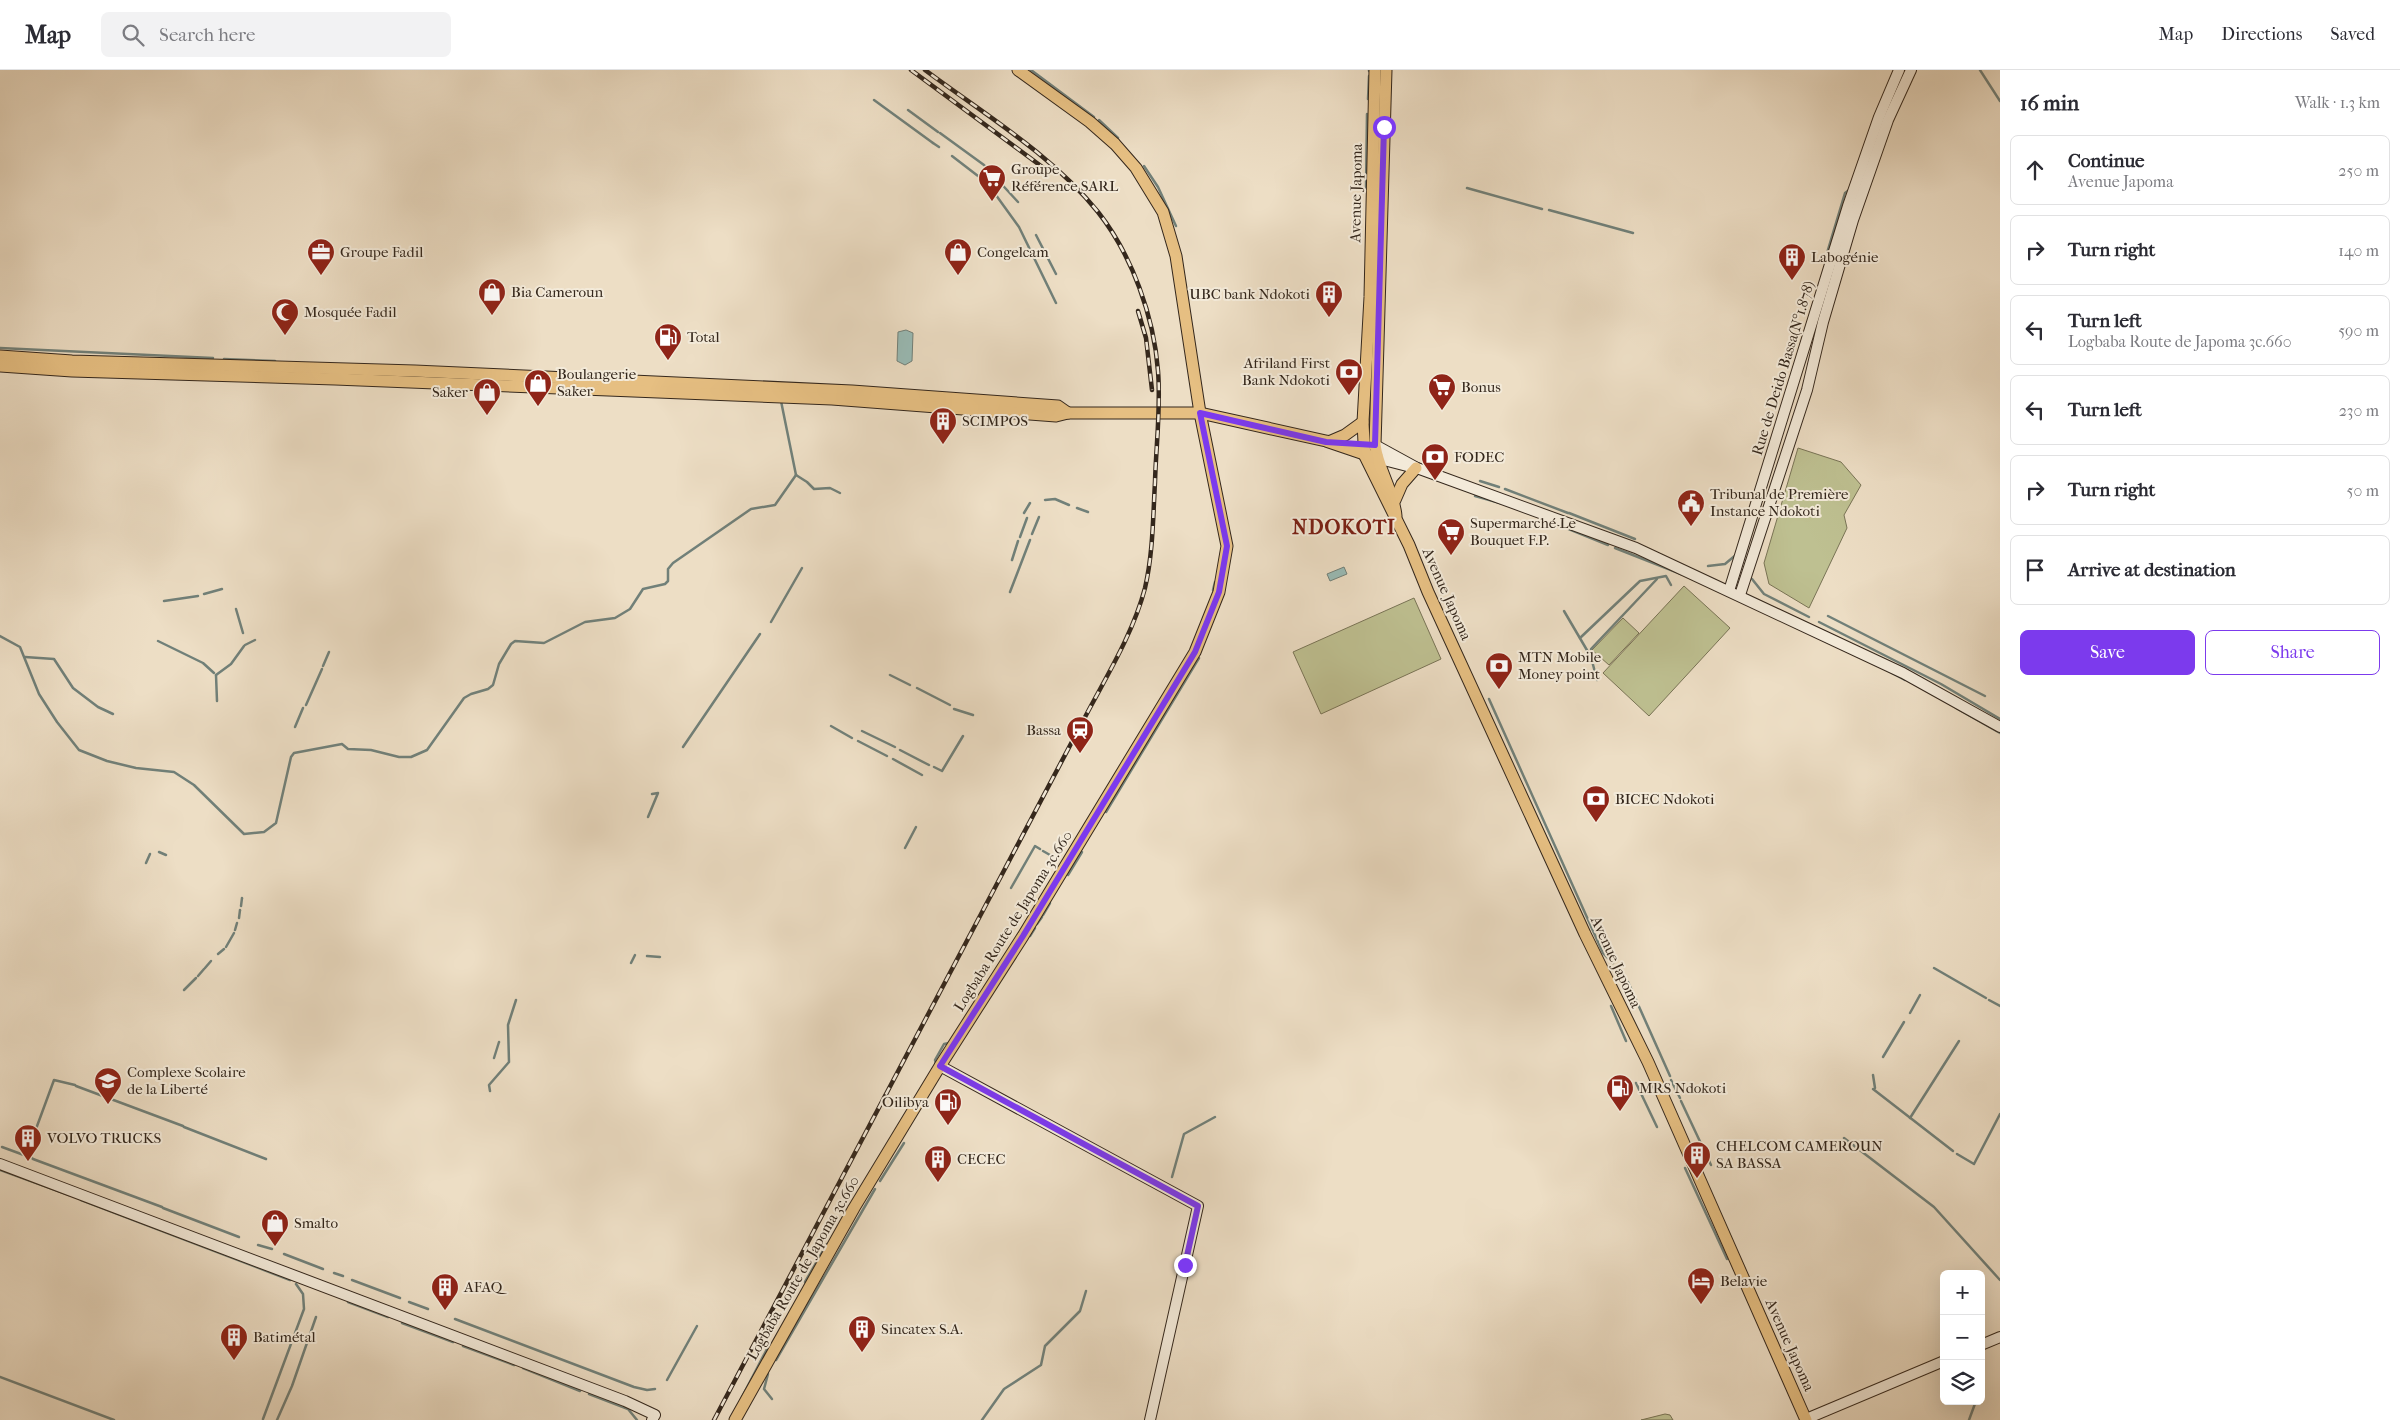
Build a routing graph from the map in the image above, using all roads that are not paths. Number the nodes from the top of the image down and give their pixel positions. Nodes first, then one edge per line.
1 (1018, 70) edge
2 (1374, 70) edge
3 (1386, 70) edge
4 (1899, 70) edge
5 (1910, 70) edge
6 (0, 356) edge
7 (0, 366) edge
8 (72, 366) junction
9 (1200, 413) junction
10 (1363, 422) junction
11 (1328, 442) junction
12 (1369, 444) junction
13 (1371, 457) junction
14 (1416, 468) junction
15 (1395, 500) junction
16 (1396, 518) junction
17 (1729, 591) junction
18 (1740, 595) junction
19 (2000, 727) edge
20 (940, 1066) junction
21 (0, 1164) edge
22 (2000, 1337) edge
23 (1985, 1343) edge
24 (1940, 1363) edge
25 (652, 1420) edge
26 (735, 1420) edge
27 (1150, 1420) edge
28 (1806, 1420) edge

1 - 9 main road, Logbaba Route de Japoma 3c.660
2 - 10 main road, Avenue Japoma
3 - 12 main road, Avenue Japoma
4 - 17 main road, Rue de Deido Bassa(N°1.878)
5 - 18 main road
6 - 8 main road
7 - 8 main road
8 - 9 main road
9 - 11 main road
9 - 20 main road, Logbaba Route de Japoma 3c.660
10 - 11 main road
10 - 12 main road, Avenue Japoma
11 - 12 main road
11 - 13 main road
12 - 13 main road, Avenue Japoma
12 - 14 main road
13 - 14 main road
13 - 15 main road, Avenue Japoma
13 - 16 main road, Avenue Japoma
14 - 15 main road
14 - 17 main road
15 - 16 main road, Avenue Japoma
16 - 28 main road, Avenue Japoma
17 - 18 main road
18 - 19 main road
20 - 26 main road, Logbaba Route de Japoma 3c.660
20 - 27 main road
21 - 25 main road
22 - 23 main road
24 - 28 main road

